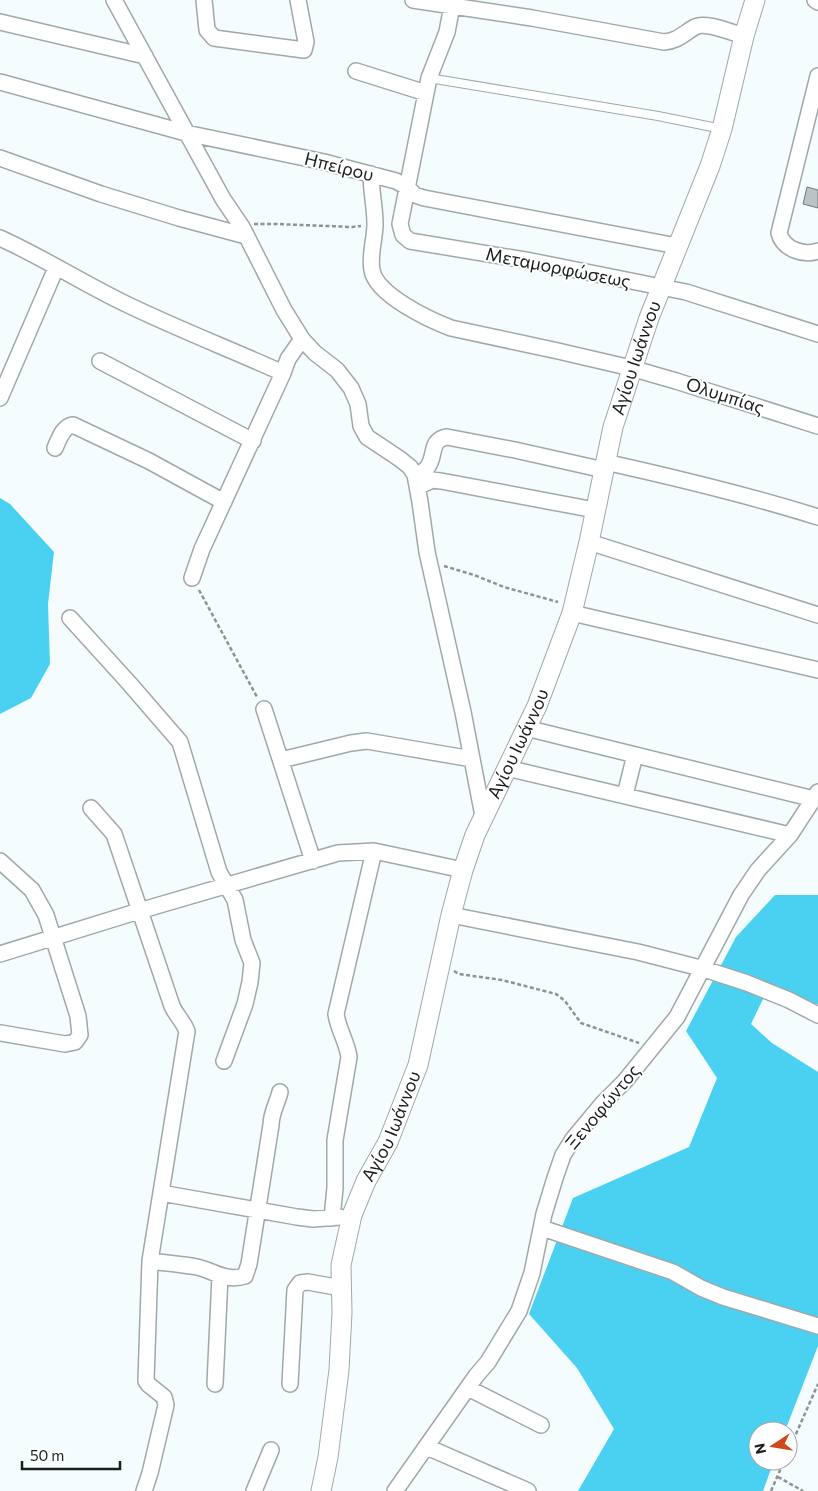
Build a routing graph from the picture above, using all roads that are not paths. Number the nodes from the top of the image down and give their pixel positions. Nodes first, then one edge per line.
1 (114, 0) edge
2 (204, 0) edge
3 (298, 0) edge
4 (413, 0) edge
5 (755, 0) edge
6 (453, 3) edge
7 (0, 22) edge
8 (744, 36) junction
9 (145, 56) junction
10 (356, 71) dead end
11 (818, 76) edge
12 (0, 82) edge
13 (428, 85) junction
14 (722, 129) junction
15 (186, 133) junction
16 (0, 158) edge
17 (371, 174) junction
18 (407, 187) junction
19 (244, 232) junction
20 (0, 238) edge
21 (677, 246) junction
22 (818, 252) edge
23 (56, 268) junction
24 (661, 288) junction
25 (818, 334) edge
26 (302, 339) junction
27 (100, 361) dead end
28 (631, 368) junction
29 (283, 373) junction
30 (0, 398) edge
31 (818, 426) edge
32 (253, 441) junction
33 (55, 448) dead end
34 (604, 466) junction
35 (416, 481) junction
36 (224, 502) junction
37 (595, 510) junction
38 (818, 517) edge
39 (590, 542) junction
40 (192, 578) road end
41 (573, 609) junction
42 (818, 615) edge
43 (70, 618) dead end
44 (818, 670) edge
45 (264, 709) road end
46 (526, 728) junction
47 (635, 755) junction
48 (472, 759) junction
49 (281, 760) junction
50 (507, 768) junction
51 (625, 795) junction
52 (816, 796) edge
53 (91, 808) dead end
54 (483, 816) junction
55 (790, 835) junction
56 (374, 851) junction
57 (0, 861) edge
58 (314, 861) junction
59 (463, 870) junction
60 (227, 885) junction
61 (139, 911) junction
62 (451, 915) junction
63 (54, 938) junction
64 (0, 954) edge
65 (704, 968) junction
66 (818, 1014) edge
67 (1, 1033) edge
68 (224, 1061) dead end
69 (280, 1092) dead end
70 (161, 1193) junction
71 (256, 1211) junction
72 (352, 1215) junction
73 (332, 1218) junction
74 (542, 1228) junction
75 (150, 1261) junction
76 (220, 1276) junction
77 (341, 1288) junction
78 (818, 1326) edge
79 (214, 1384) dead end
80 (290, 1384) dead end
81 (468, 1388) junction
82 (541, 1425) dead end
83 (427, 1447) junction
84 (271, 1450) dead end
85 (144, 1491) edge
86 (254, 1491) edge
87 (321, 1491) edge
88 (395, 1491) edge
89 (528, 1491) edge

1 - 9 street
2 - 3 street
4 - 6 street
5 - 8 street, Αγίου Ιωάννου
6 - 8 street
6 - 13 street, Μεταμορφώσεως
7 - 9 street
8 - 14 street, Αγίου Ιωάννου
9 - 15 street
10 - 13 street
11 - 22 street
12 - 15 street, Ηπείρου
13 - 14 lane
13 - 18 street, Μεταμορφώσεως
14 - 21 street, Αγίου Ιωάννου
15 - 17 street, Ηπείρου
15 - 19 street
16 - 19 street
17 - 18 street, Ηπείρου
17 - 28 street, Ολυμπίας
18 - 21 street, Ηπείρου
18 - 24 street, Μεταμορφώσεως
19 - 26 street
20 - 23 street
21 - 24 street, Αγίου Ιωάννου
23 - 29 street
23 - 30 street
24 - 25 street, Μεταμορφώσεως
24 - 28 street, Αγίου Ιωάννου
26 - 29 street
26 - 35 street
27 - 32 street
28 - 31 street, Ολυμπίας
28 - 34 street, Αγίου Ιωάννου
29 - 32 street
32 - 36 street
33 - 36 street
34 - 35 street
34 - 37 street, Αγίου Ιωάννου
34 - 38 street
35 - 37 street
35 - 48 street
36 - 40 street
37 - 39 street, Αγίου Ιωάννου
39 - 41 street, Αγίου Ιωάννου
39 - 42 street
41 - 44 street
41 - 46 street, Αγίου Ιωάννου
43 - 60 street
45 - 49 street
46 - 47 street
46 - 50 street, Αγίου Ιωάννου
47 - 51 street
47 - 52 street
48 - 49 street
48 - 54 street
49 - 58 street
50 - 51 street
50 - 54 street, Αγίου Ιωάννου
51 - 55 street
52 - 55 street, Ξενοφώντος
53 - 61 street
54 - 59 street, Αγίου Ιωάννου
55 - 65 street, Ξενοφώντος
56 - 58 street
56 - 59 street
56 - 73 street
57 - 63 street
58 - 60 street
59 - 62 street, Αγίου Ιωάννου
60 - 61 street
60 - 68 street
61 - 63 street
61 - 70 street
62 - 65 street
62 - 72 street, Αγίου Ιωάννου
63 - 64 street
63 - 67 street
65 - 66 street
65 - 74 street, Ξενοφώντος
69 - 71 street
70 - 71 street
70 - 75 street
71 - 73 street
71 - 76 street
72 - 73 street
72 - 77 street, Αγίου Ιωάννου
74 - 78 street
74 - 81 street, Ξενοφώντος
75 - 76 street
75 - 85 street
76 - 79 street
77 - 80 street
77 - 87 street, Αγίου Ιωάννου
81 - 82 street
81 - 83 street, Ξενοφώντος
83 - 88 street, Ξενοφώντος
83 - 89 street
84 - 86 street

